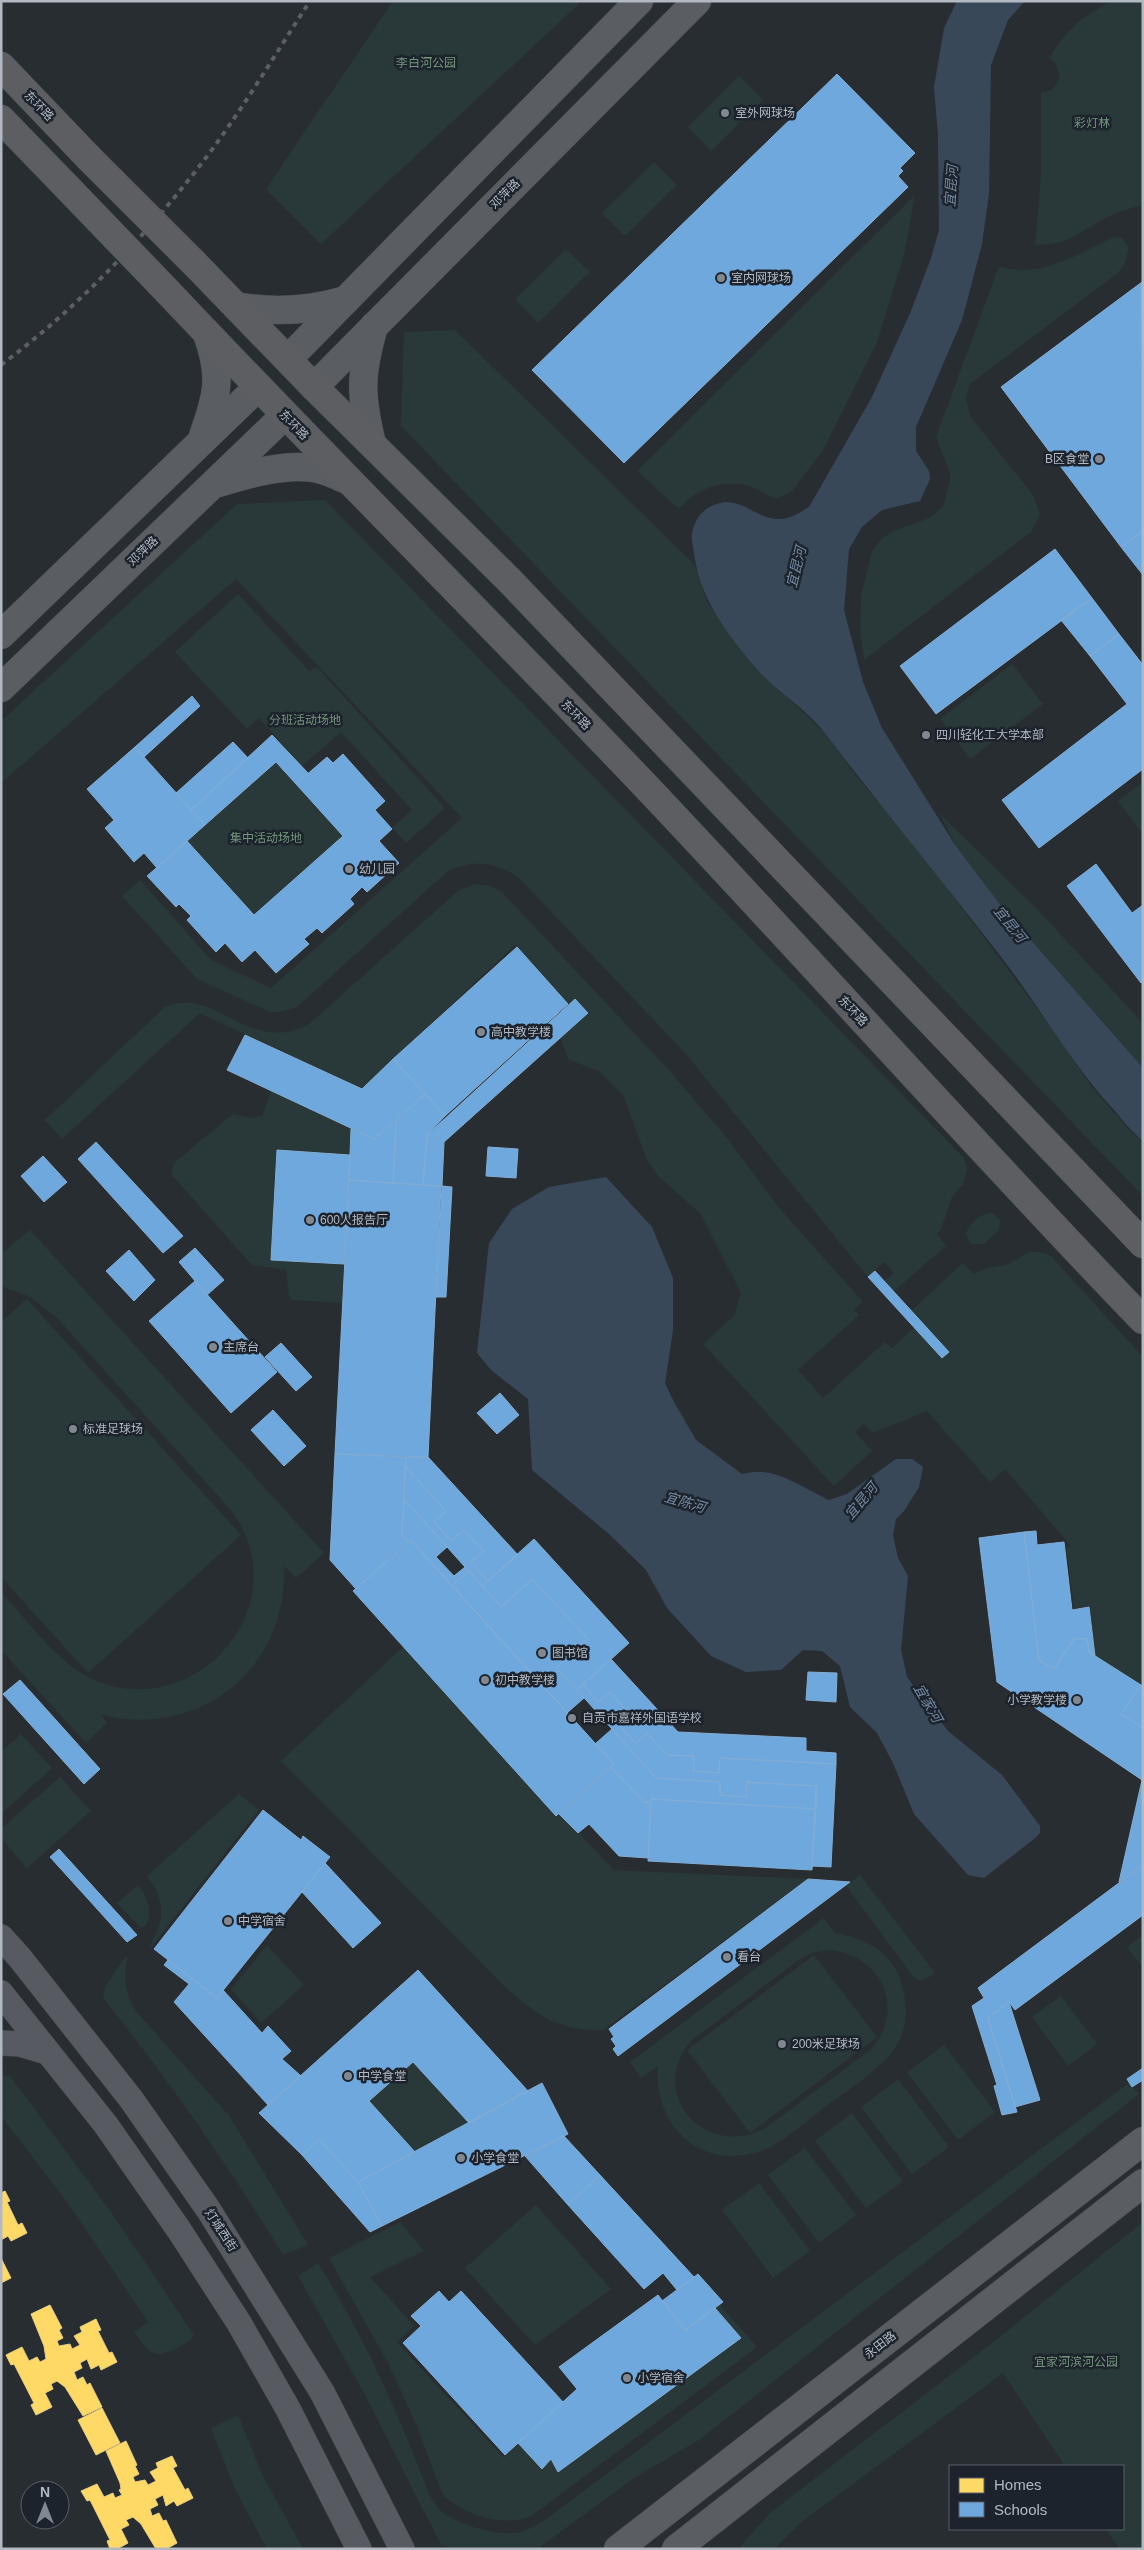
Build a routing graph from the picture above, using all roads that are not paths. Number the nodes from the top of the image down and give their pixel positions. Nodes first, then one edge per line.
1 (639, 1) edge
2 (697, 1) edge
3 (1, 66) edge
4 (1, 119) edge
5 (346, 300) junction
6 (236, 306) junction
7 (374, 326) junction
8 (208, 334) junction
9 (288, 359) junction
10 (314, 387) junction
11 (258, 388) junction
12 (285, 415) junction
13 (201, 442) junction
14 (372, 444) junction
15 (348, 480) junction
16 (212, 485) junction
17 (1, 635) edge
18 (1, 688) edge
19 (1143, 1244) edge
20 (1143, 1320) edge
21 (1, 1937) edge
22 (1, 1993) edge
23 (1, 2043) edge
24 (47, 2052) junction
25 (1143, 2142) edge
26 (1143, 2183) edge
27 (359, 2549) edge
28 (402, 2549) edge
29 (618, 2549) edge
30 (676, 2549) edge

1 - 5 main road
2 - 7 main road, 邓萍路
3 - 6 highway, 东环路, bridge
4 - 8 highway, 东环路, bridge
5 - 6 main road
5 - 9 main road
6 - 9 highway, 东环路
7 - 10 main road, 邓萍路
7 - 14 main road
8 - 11 highway, 东环路
8 - 13 main road
9 - 10 highway, 东环路
10 - 14 highway, 东环路
11 - 12 highway, 东环路
11 - 13 main road
12 - 15 highway, 东环路
12 - 16 main road, 邓萍路
13 - 17 main road
14 - 19 highway, 东环路
15 - 16 main road
15 - 20 highway, 东环路
16 - 18 main road, 邓萍路
21 - 28 street, 灯城西街
22 - 24 street
23 - 24 street
24 - 27 street
25 - 29 main road, 永田路
26 - 30 main road

